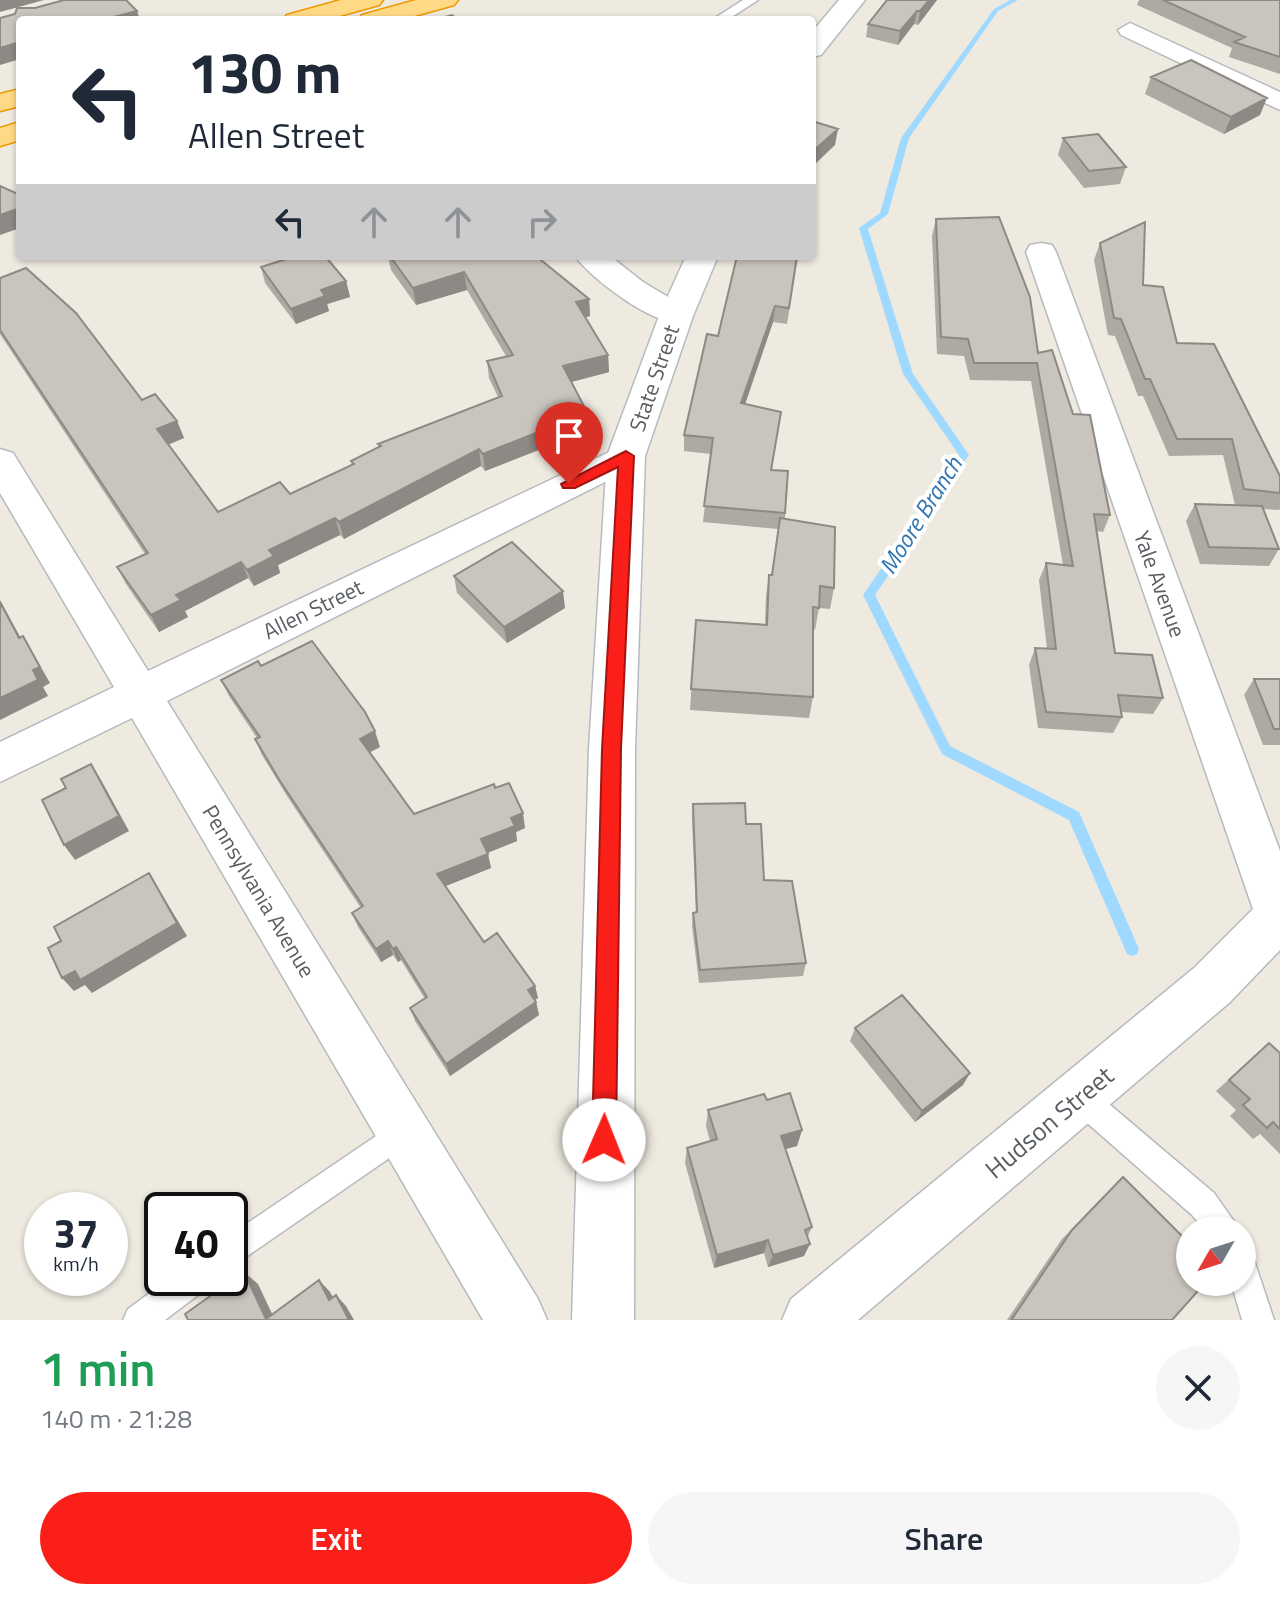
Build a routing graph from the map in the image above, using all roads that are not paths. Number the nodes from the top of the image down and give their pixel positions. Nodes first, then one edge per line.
1 (370, 0) edge
2 (445, 0) edge
3 (752, 0) edge
4 (852, 0) edge
5 (311, 16) edge
6 (386, 16) edge
7 (725, 16) edge
8 (1130, 30) dead end
9 (816, 44) edge
10 (1280, 102) edge
11 (1041, 252) dead end
12 (596, 260) edge
13 (700, 260) edge
14 (676, 316) junction
15 (626, 456) junction
16 (0, 462) edge
17 (139, 694) junction
18 (0, 763) edge
19 (1280, 916) edge
20 (1079, 1097) junction
21 (404, 1131) junction
22 (1213, 1216) edge
23 (248, 1240) edge
24 (171, 1296) edge
25 (1251, 1296) edge
26 (139, 1320) edge
27 (517, 1320) edge
28 (603, 1320) edge
29 (812, 1320) edge
30 (1258, 1320) edge

1 - 5 highway
2 - 6 highway
3 - 7 lane
4 - 9 street
8 - 10 street
11 - 19 street, Yale Avenue
12 - 14 street
13 - 14 street, State Street
14 - 15 street, State Street
15 - 17 street, Allen Street
15 - 28 street, State Street
16 - 17 street, Pennsylvania Avenue
17 - 18 street, Allen Street
17 - 21 street, Pennsylvania Avenue
19 - 20 street, Hudson Street
20 - 22 lane
20 - 29 street, Hudson Street
21 - 23 lane
21 - 27 street, Pennsylvania Avenue
24 - 26 lane
25 - 30 lane

